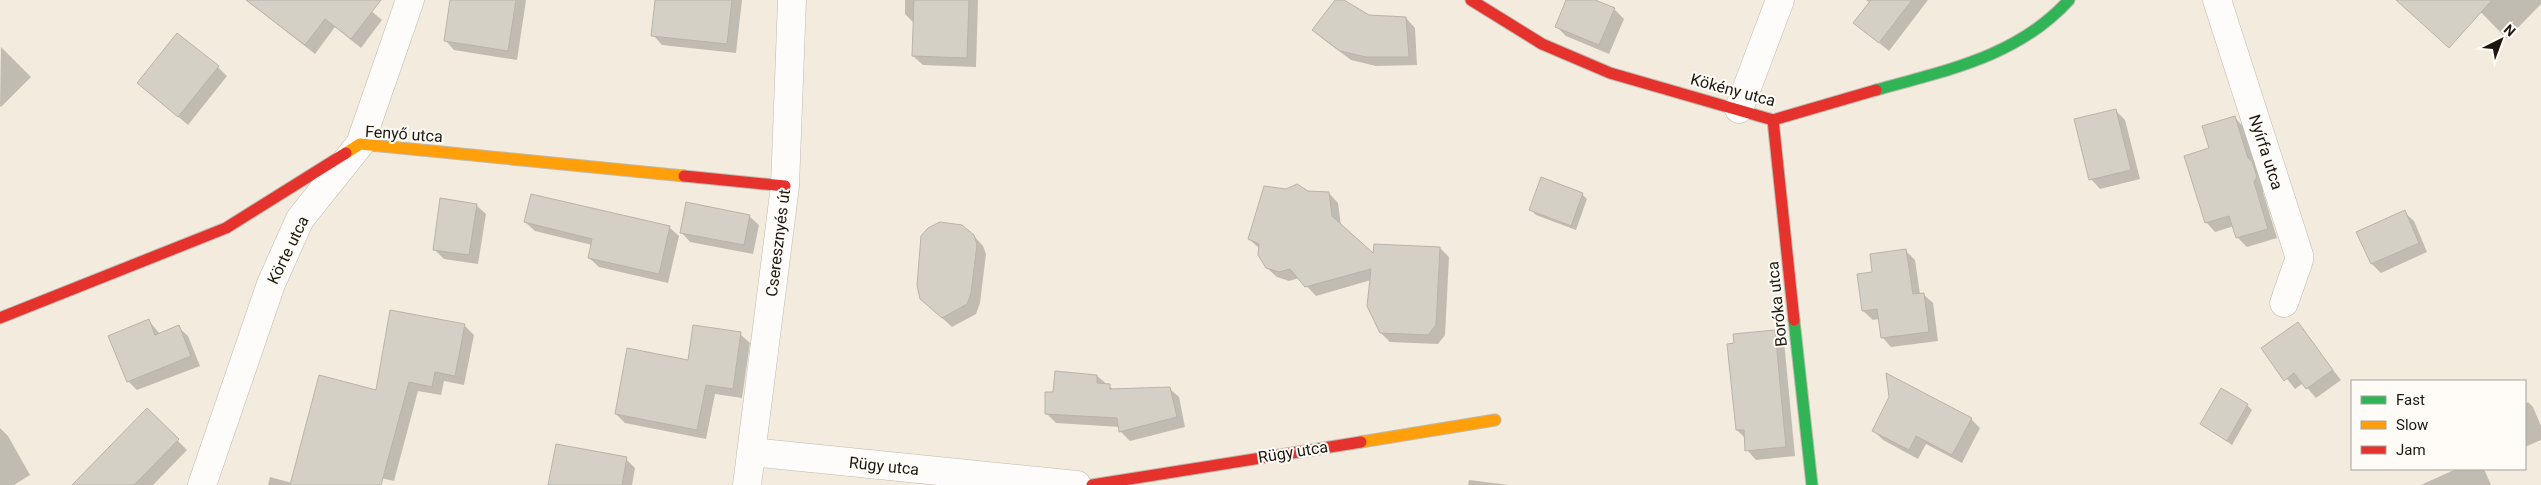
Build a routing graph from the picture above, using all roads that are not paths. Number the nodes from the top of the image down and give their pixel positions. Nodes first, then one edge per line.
1 (410, 0) edge
2 (792, 0) edge
3 (1471, 0) edge
4 (1780, 0) edge
5 (2069, 0) edge
6 (2218, 0) edge
7 (1738, 109) junction
8 (1773, 120) junction
9 (360, 144) junction
10 (785, 186) junction
11 (2284, 303) dead end
12 (0, 318) edge
13 (1495, 420) dead end
14 (751, 452) junction
15 (202, 485) edge
16 (747, 485) edge
17 (1077, 485) edge
18 (1092, 485) edge
19 (1812, 485) edge

1 - 9 street, Körte utca
2 - 10 street, Cseresznyés út
3 - 7 street, Kökény utca
4 - 7 street
5 - 8 street, Kökény utca
6 - 11 street, Nyírfa utca
7 - 8 street, Kökény utca
8 - 19 street, Boróka utca
9 - 10 street, Fenyő utca
9 - 12 street, Fenyő utca
9 - 15 street, Körte utca
10 - 14 street, Cseresznyés út
13 - 18 street, Rügy utca
14 - 16 street, Cseresznyés út
14 - 17 street, Rügy utca

